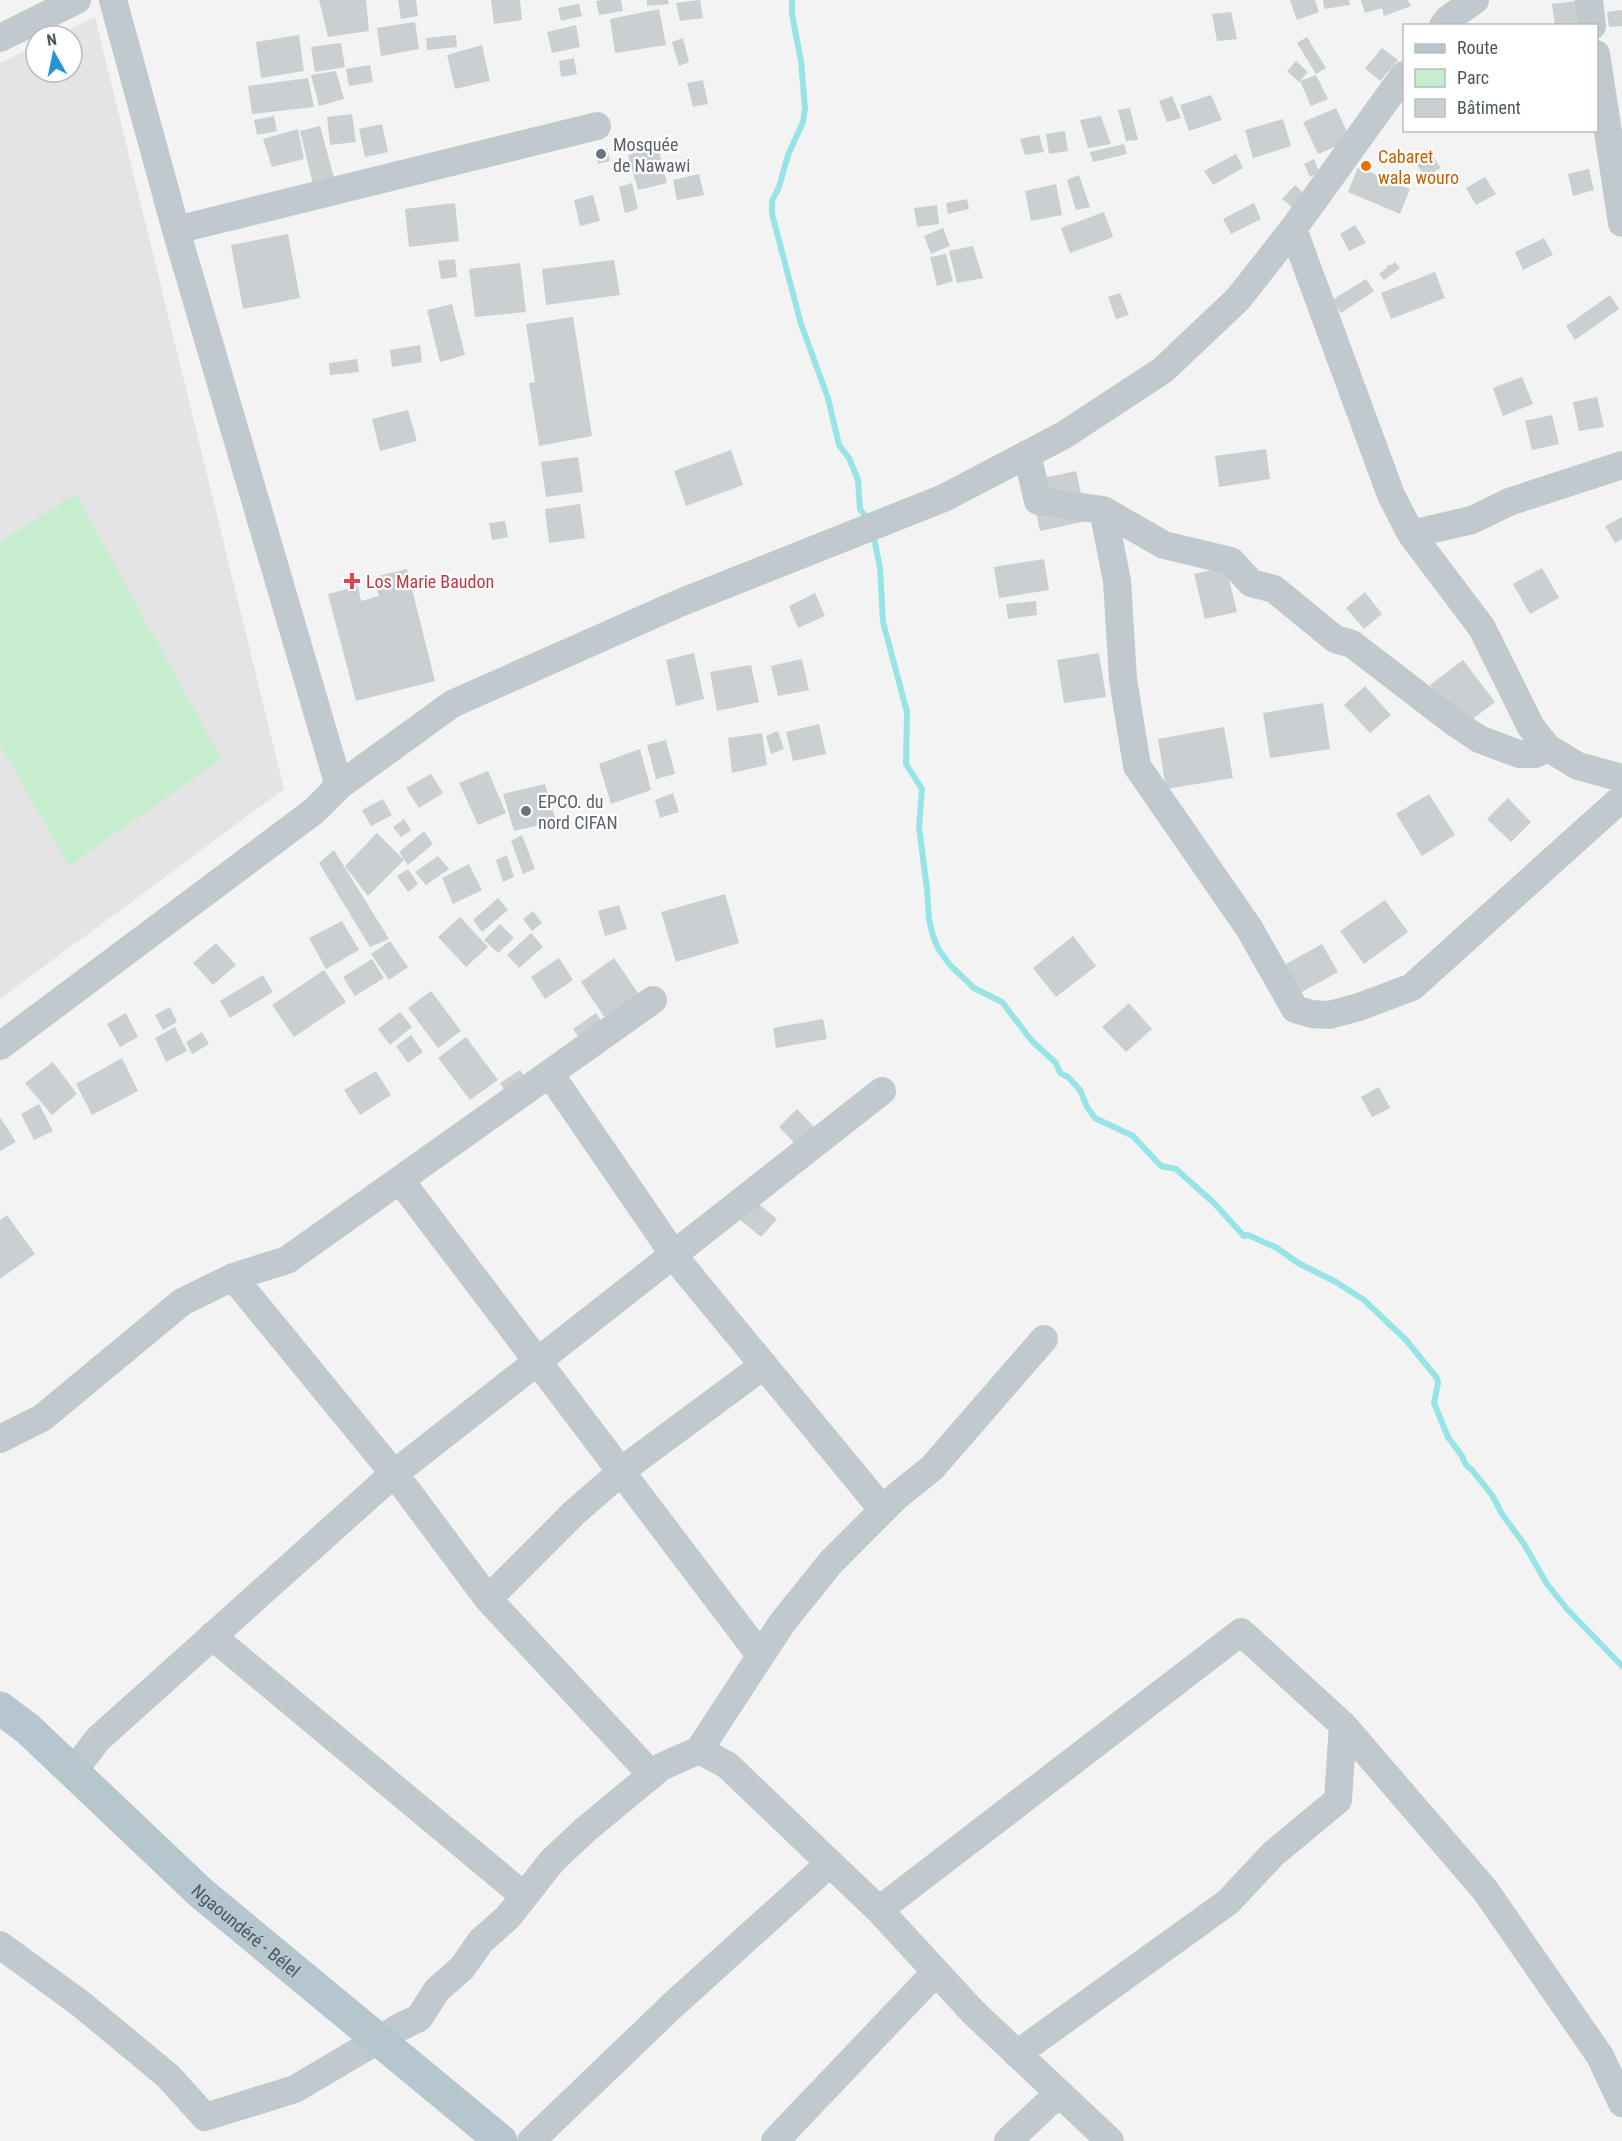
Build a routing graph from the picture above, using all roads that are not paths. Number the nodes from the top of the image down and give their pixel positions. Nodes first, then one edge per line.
1 (113, 0) edge
2 (1475, 0) edge
3 (1589, 0) edge
4 (65, 2) edge
5 (1444, 24) edge
6 (1592, 24) edge
7 (0, 38) edge
8 (1598, 67) edge
9 (1403, 76) edge
10 (597, 126) dead end
11 (1622, 224) edge
12 (1293, 229) junction
13 (176, 230) junction
14 (1027, 454) junction
15 (1622, 465) edge
16 (1103, 510) junction
17 (1411, 534) junction
18 (1548, 748) junction
19 (1622, 778) edge
20 (339, 786) junction
21 (1622, 798) edge
22 (653, 1000) dead end
23 (0, 1046) edge
24 (550, 1074) junction
25 (882, 1091) dead end
26 (400, 1180) junction
27 (674, 1254) junction
28 (232, 1277) junction
29 (1044, 1338) dead end
30 (537, 1362) junction
31 (764, 1365) junction
32 (0, 1439) edge
33 (621, 1472) junction
34 (394, 1474) junction
35 (884, 1510) junction
36 (488, 1599) junction
37 (212, 1636) junction
38 (760, 1655) junction
39 (0, 1708) edge
40 (1343, 1725) junction
41 (699, 1750) junction
42 (73, 1772) junction
43 (652, 1775) junction
44 (830, 1863) junction
45 (524, 1896) junction
46 (879, 1910) junction
47 (0, 1945) edge
48 (936, 1972) junction
49 (380, 2039) junction
50 (1017, 2054) junction
51 (1059, 2093) junction
52 (1622, 2103) edge
53 (501, 2141) edge
54 (531, 2141) edge
55 (775, 2141) edge
56 (1008, 2141) edge
57 (1110, 2141) edge

1 - 13 street
2 - 5 street
3 - 6 street
4 - 7 street
8 - 11 street
9 - 12 street
10 - 13 street
12 - 14 street
12 - 17 street
13 - 20 street
14 - 16 street
14 - 20 street
15 - 17 street
16 - 18 street
16 - 21 street
17 - 18 street
18 - 19 street
20 - 23 street
22 - 24 street
24 - 26 street
24 - 27 street
25 - 27 street
26 - 28 street
26 - 30 street
27 - 30 street
27 - 31 street
28 - 32 street
28 - 34 street
29 - 35 street
30 - 33 street
30 - 34 street
31 - 33 street
31 - 35 street
33 - 36 street
33 - 38 street
34 - 36 street
34 - 37 street
35 - 38 street
36 - 43 street
37 - 42 street
37 - 45 street
38 - 41 street
39 - 42 main road, Ngaoundéré - Bélel
40 - 46 street
40 - 50 street
40 - 52 street
41 - 43 street
41 - 44 street
42 - 49 main road, Ngaoundéré - Bélel
43 - 45 street
44 - 46 street
44 - 54 street
45 - 49 street
46 - 48 street
47 - 49 street
48 - 50 street
48 - 55 street
49 - 53 main road, Ngaoundéré - Bélel
50 - 51 street
51 - 56 street
51 - 57 street

